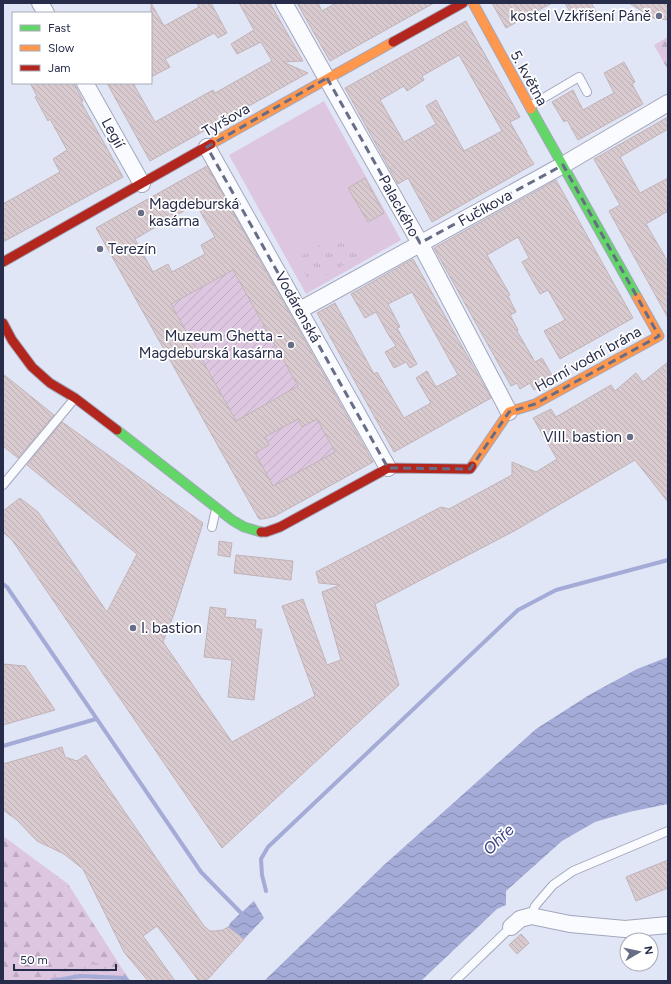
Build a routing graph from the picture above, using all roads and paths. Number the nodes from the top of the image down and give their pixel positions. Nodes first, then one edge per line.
1 (40, 3) edge
2 (284, 3) edge
3 (463, 3) edge
4 (473, 3) edge
5 (45, 12) edge
6 (327, 78) junction
7 (86, 84) edge
8 (587, 92) dead end
9 (668, 103) edge
10 (529, 106) junction
11 (207, 147) junction
12 (563, 165) junction
13 (142, 184) junction
14 (420, 243) junction
15 (3, 262) edge
16 (300, 310) junction
17 (3, 323) edge
18 (75, 398) junction
19 (509, 412) junction
20 (388, 468) junction
21 (3, 485) edge
22 (216, 506) junction
23 (212, 527) dead end
24 (668, 831) edge
25 (531, 916) junction
26 (668, 925) edge
27 (511, 927) joint
28 (455, 981) edge

1 - 5 street
2 - 6 street, Palackého
3 - 6 street, Tyršova
4 - 10 street, 5. května
6 - 11 street, Tyršova
6 - 14 street, Palackého
7 - 13 street, Legií
8 - 10 lane
9 - 12 street, Fučíkova
10 - 12 street, 5. května
11 - 13 street, Tyršova
11 - 16 street, Vodárenská
12 - 14 street, Fučíkova
12 - 19 street, Horní vodní brána
13 - 15 street, Tyršova
14 - 16 street, Fučíkova
14 - 19 street, Palackého
16 - 20 street, Vodárenská
17 - 18 street
18 - 21 lane
18 - 22 street
19 - 20 street
20 - 22 street
22 - 23 lane
24 - 25 lane
25 - 26 street
25 - 27 street
27 - 28 lane

